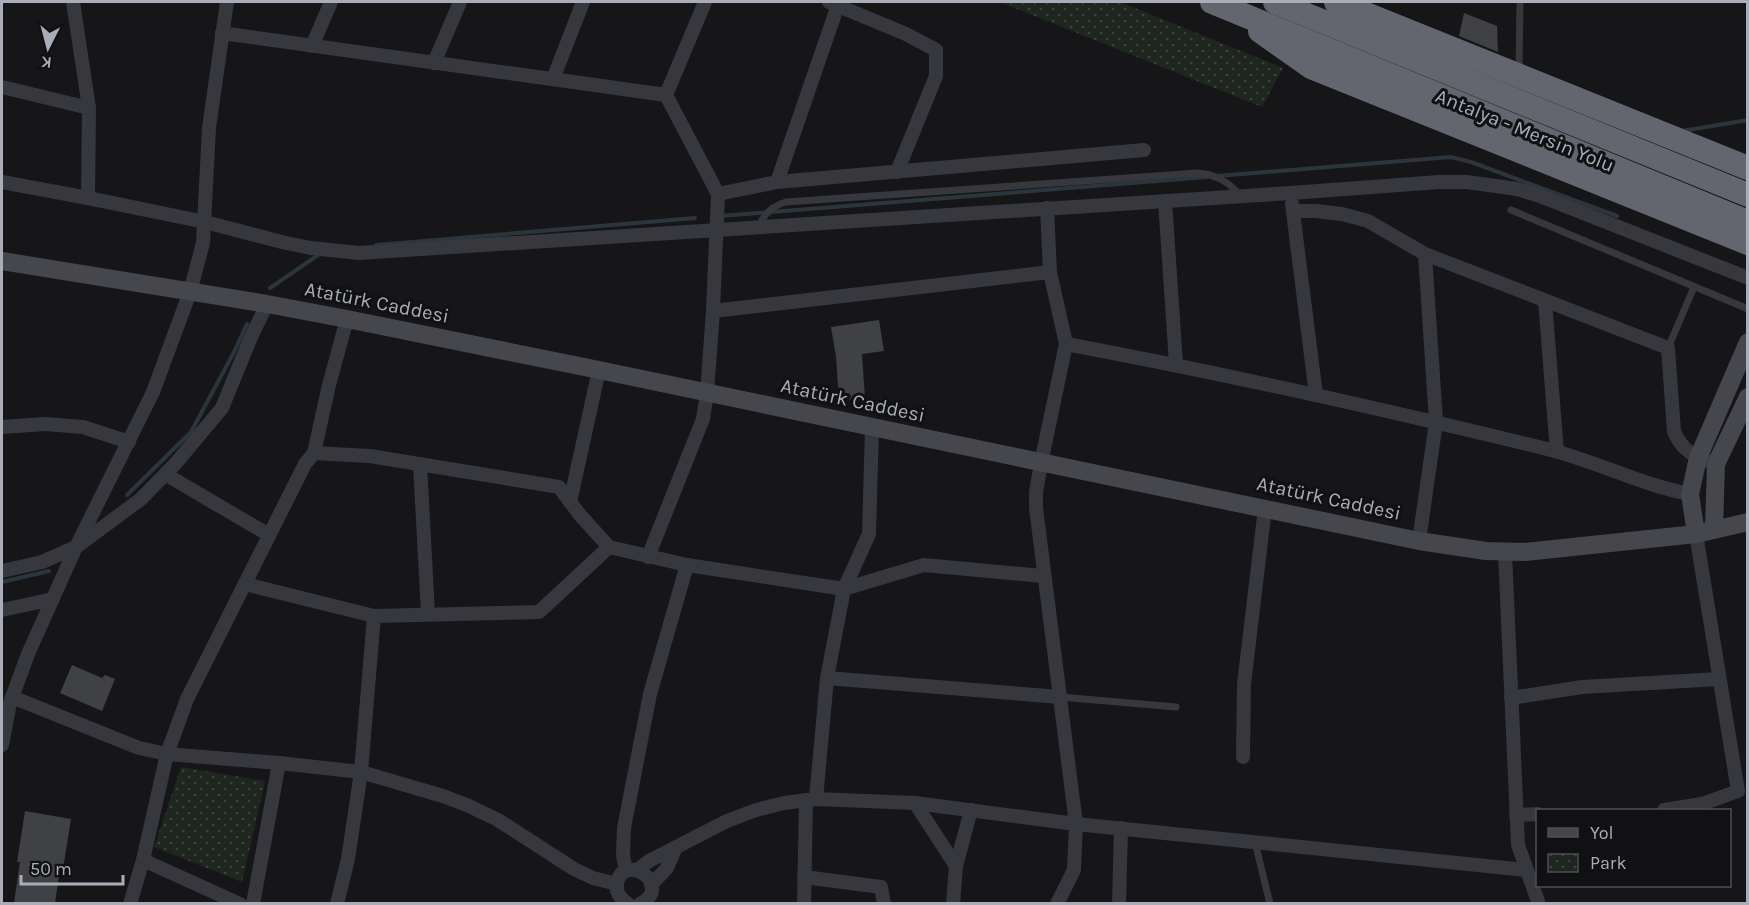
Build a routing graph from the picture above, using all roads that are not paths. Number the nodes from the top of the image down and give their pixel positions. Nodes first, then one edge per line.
1 (73, 2) edge
2 (227, 2) edge
3 (331, 2) edge
4 (460, 2) edge
5 (583, 2) edge
6 (705, 2) edge
7 (1275, 2) edge
8 (1336, 2) edge
9 (1520, 2) edge
10 (833, 3) edge
11 (1218, 4) edge
12 (1307, 27) junction
13 (222, 33) junction
14 (312, 46) junction
15 (434, 63) junction
16 (1519, 75) junction
17 (553, 79) junction
18 (2, 87) edge
19 (666, 95) junction
20 (89, 108) junction
21 (1144, 150) dead end
22 (1748, 168) edge
23 (897, 172) junction
24 (2, 182) edge
25 (777, 182) junction
26 (1291, 193) junction
27 (718, 194) junction
28 (1748, 195) edge
29 (1240, 196) junction
30 (88, 198) junction
31 (1165, 201) junction
32 (1047, 208) junction
33 (1511, 210) dead end
34 (1293, 211) junction
35 (205, 222) junction
36 (1748, 222) edge
37 (759, 228) junction
38 (716, 230) junction
39 (1748, 243) edge
40 (1425, 254) junction
41 (2, 261) edge
42 (1050, 272) junction
43 (1748, 278) edge
44 (1694, 287) junction
45 (190, 292) junction
46 (1545, 301) junction
47 (267, 304) junction
48 (1748, 309) edge
49 (713, 311) junction
50 (347, 319) junction
51 (1748, 342) edge
52 (1066, 344) junction
53 (1668, 348) junction
54 (1176, 364) junction
55 (599, 370) junction
56 (707, 393) junction
57 (1316, 395) junction
58 (1748, 397) edge
59 (1436, 422) junction
60 (2, 427) edge
61 (872, 427) junction
62 (129, 442) junction
63 (1557, 452) junction
64 (314, 453) junction
65 (1698, 458) junction
66 (1041, 463) junction
67 (420, 464) junction
68 (1716, 464) junction
69 (165, 474) junction
70 (1690, 494) junction
71 (570, 502) junction
72 (1265, 508) junction
73 (1748, 522) edge
74 (1705, 532) junction
75 (269, 535) junction
76 (1419, 541) junction
77 (76, 547) junction
78 (609, 547) junction
79 (1505, 553) junction
80 (648, 557) junction
81 (687, 565) junction
82 (2, 571) edge
83 (1043, 576) junction
84 (245, 584) junction
85 (844, 590) junction
86 (53, 599) junction
87 (2, 610) edge
88 (428, 614) junction
89 (374, 616) junction
90 (827, 678) junction
91 (1719, 679) junction
92 (12, 697) junction
93 (1060, 697) junction
94 (1511, 698) junction
95 (1176, 707) dead end
96 (2, 745) edge
97 (167, 754) junction
98 (1243, 757) dead end
99 (279, 763) junction
100 (361, 772) junction
101 (811, 799) junction
102 (915, 803) junction
103 (1670, 809) edge
104 (971, 810) junction
105 (1536, 814) edge
106 (1516, 815) junction
107 (1076, 824) junction
108 (1121, 828) junction
109 (1256, 842) junction
110 (676, 847) junction
111 (143, 860) junction
112 (956, 866) junction
113 (632, 870) junction
114 (1526, 870) junction
115 (804, 877) junction
116 (616, 884) junction
117 (651, 885) junction
118 (624, 902) edge
119 (644, 902) edge
120 (130, 903) edge
121 (240, 903) edge
122 (253, 903) edge
123 (337, 903) edge
124 (804, 903) edge
125 (884, 903) edge
126 (953, 903) edge
127 (1057, 903) edge
128 (1119, 903) edge
129 (1270, 903) edge
130 (1539, 903) edge

1 - 20 street
2 - 13 street
3 - 14 street
4 - 15 street
5 - 17 street
6 - 19 street
7 - 12 highway
8 - 16 highway
9 - 16 lane
10 - 23 street
10 - 25 street
11 - 12 highway
11 - 39 highway
12 - 28 highway, Antalya - Mersin Yolu
12 - 36 highway, Antalya - Mersin Yolu
13 - 14 street
13 - 35 street
14 - 15 street
15 - 17 street
16 - 22 highway
17 - 19 street
18 - 20 street
19 - 27 street
20 - 30 street
21 - 23 street
23 - 25 street
24 - 30 street
25 - 27 street
26 - 29 street
26 - 34 street
26 - 43 street
27 - 38 street
29 - 31 street
29 - 37 lane
30 - 35 street
31 - 32 street
31 - 54 street
32 - 37 street
32 - 42 street
33 - 44 lane
34 - 40 street
34 - 57 street
35 - 38 street
35 - 45 street
37 - 38 street
38 - 49 street
40 - 46 street
40 - 59 street
41 - 45 main road, Atatürk Caddesi
42 - 49 street
42 - 52 street
44 - 48 lane
44 - 53 lane
45 - 47 main road, Atatürk Caddesi
45 - 62 street
46 - 53 street
46 - 63 street
47 - 50 main road, Atatürk Caddesi
47 - 69 street
49 - 56 street
50 - 55 main road, Atatürk Caddesi
50 - 64 street
51 - 65 main road
52 - 54 street
52 - 66 street
53 - 65 street
54 - 57 street
55 - 56 main road, Atatürk Caddesi
55 - 71 street
56 - 61 main road, Atatürk Caddesi
56 - 80 street
57 - 59 street
58 - 68 main road
59 - 63 street
59 - 76 street
60 - 62 street
61 - 66 main road, Atatürk Caddesi
61 - 85 street
62 - 77 street
63 - 70 street
64 - 67 street
64 - 75 street
65 - 68 street
65 - 70 main road
66 - 72 main road, Atatürk Caddesi
66 - 83 street
67 - 71 street
67 - 88 street
68 - 74 main road
69 - 75 street
69 - 77 street
70 - 74 main road
71 - 78 street
72 - 76 main road, Atatürk Caddesi
72 - 98 street
73 - 74 main road, Atatürk Caddesi
74 - 79 main road, Atatürk Caddesi
74 - 91 street
75 - 84 street
76 - 79 main road, Atatürk Caddesi
77 - 82 street
77 - 86 street
78 - 80 street
78 - 88 street
79 - 94 street
80 - 81 street
81 - 85 street
81 - 113 street
83 - 85 street
83 - 93 street
84 - 89 street
84 - 97 street
85 - 90 street
86 - 87 street
86 - 92 street
88 - 89 street
89 - 100 street
90 - 93 street
90 - 101 street
91 - 94 street
91 - 103 street
92 - 96 street
92 - 97 street
93 - 95 lane
93 - 107 street
94 - 106 street
97 - 99 street
97 - 111 street
99 - 100 street
99 - 122 street
100 - 116 street
100 - 123 street
101 - 102 street
101 - 110 street
101 - 115 street
102 - 104 street
102 - 112 street
104 - 107 street
104 - 112 street
105 - 106 street
106 - 114 street
107 - 108 street
107 - 127 street
108 - 109 street
108 - 128 street
109 - 114 street
109 - 129 lane
110 - 113 street
110 - 117 street
111 - 120 street
111 - 121 street
112 - 126 street
113 - 116 street
113 - 117 street
114 - 130 street
115 - 124 street
115 - 125 street
116 - 118 street
117 - 119 street

